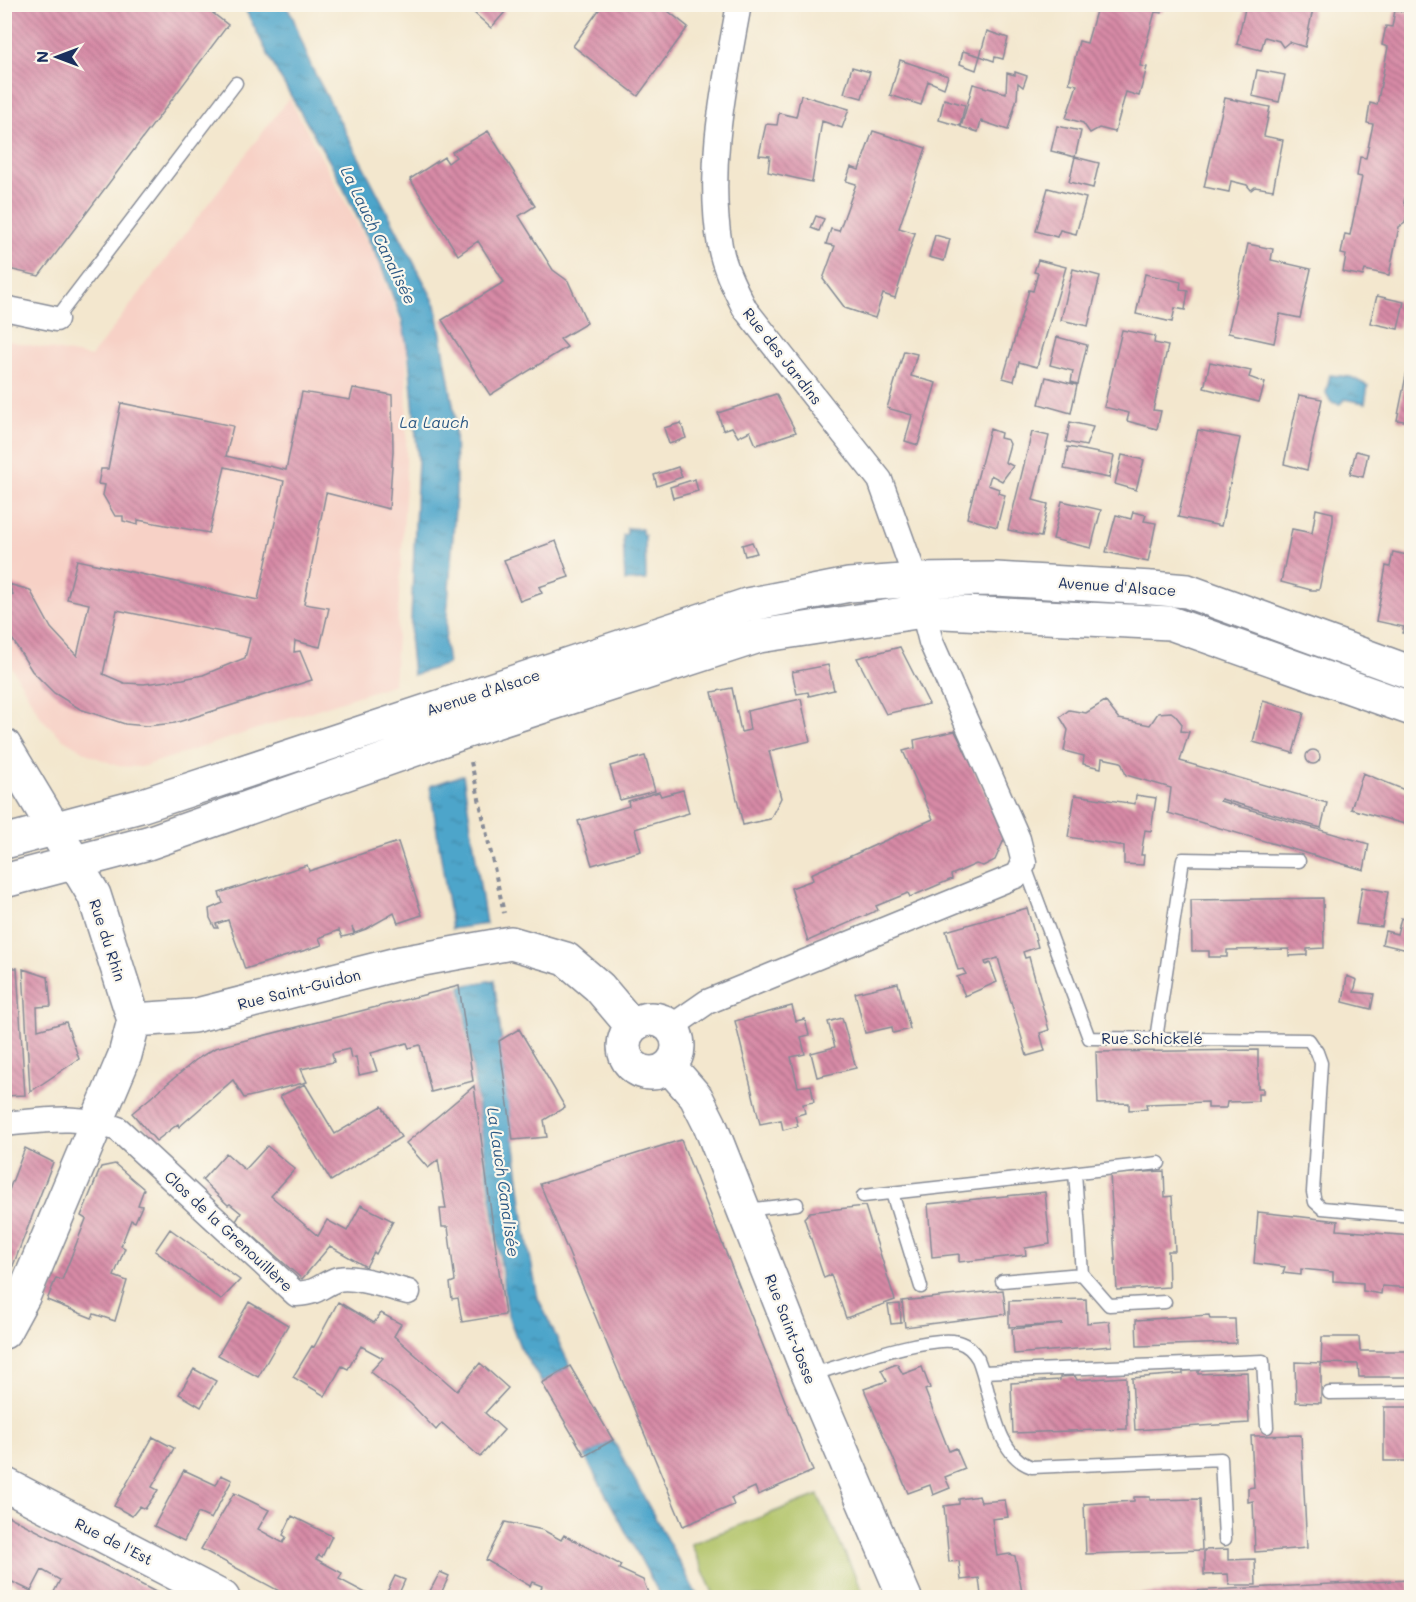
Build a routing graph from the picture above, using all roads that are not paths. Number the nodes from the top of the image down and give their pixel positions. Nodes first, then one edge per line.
1 (740, 4) edge
2 (236, 83) dead end
3 (4, 308) edge
4 (56, 319) joint
5 (920, 595) junction
6 (1412, 673) edge
7 (1412, 709) edge
8 (4, 745) edge
9 (55, 829) junction
10 (4, 842) edge
11 (1299, 861) dead end
12 (75, 862) junction
13 (1024, 863) junction
14 (4, 881) edge
15 (134, 1020) junction
16 (632, 1026) junction
17 (671, 1027) junction
18 (1156, 1039) junction
19 (669, 1066) junction
20 (97, 1121) junction
21 (4, 1124) edge
22 (1159, 1163) dead end
23 (1076, 1172) junction
24 (892, 1193) junction
25 (863, 1196) dead end
26 (798, 1204) dead end
27 (745, 1210) junction
28 (1412, 1216) edge
29 (1082, 1274) junction
30 (1002, 1281) dead end
31 (921, 1287) dead end
32 (408, 1292) dead end
33 (1165, 1302) dead end
34 (4, 1332) edge
35 (983, 1372) junction
36 (809, 1375) junction
37 (1412, 1392) edge
38 (1329, 1393) dead end
39 (1267, 1427) dead end
40 (4, 1484) edge
41 (1225, 1539) dead end
42 (224, 1598) edge
43 (905, 1598) edge

1 - 5 street, Rue des Jardins
2 - 4 lane
3 - 4 street
5 - 6 main road, Avenue d'Alsace
5 - 7 main road, Avenue d'Alsace
5 - 9 main road, Avenue d'Alsace
5 - 12 main road, Avenue d'Alsace
5 - 13 street, Rue Schickelé
8 - 9 main road
9 - 10 main road, Avenue d'Alsace
9 - 12 main road
11 - 18 lane
12 - 14 main road, Avenue d'Alsace
12 - 15 main road, Rue du Rhin
13 - 17 street
13 - 18 lane, Rue Schickelé
15 - 16 main road, Rue Saint-Guidon
15 - 20 main road
16 - 17 main road
16 - 19 main road
17 - 19 main road
18 - 28 lane, Rue Schickelé
19 - 27 main road, Rue Saint-Josse
20 - 21 street
20 - 32 street, Clos de la Grenouillère
20 - 34 main road
22 - 23 lane
23 - 24 lane
23 - 29 lane
24 - 25 lane
24 - 31 lane
26 - 27 lane
27 - 36 main road, Rue Saint-Josse
29 - 30 lane
29 - 33 lane
35 - 36 lane
35 - 39 lane
35 - 41 lane
36 - 43 main road, Rue Saint-Josse
37 - 38 lane
40 - 42 main road, Rue de l'Est

